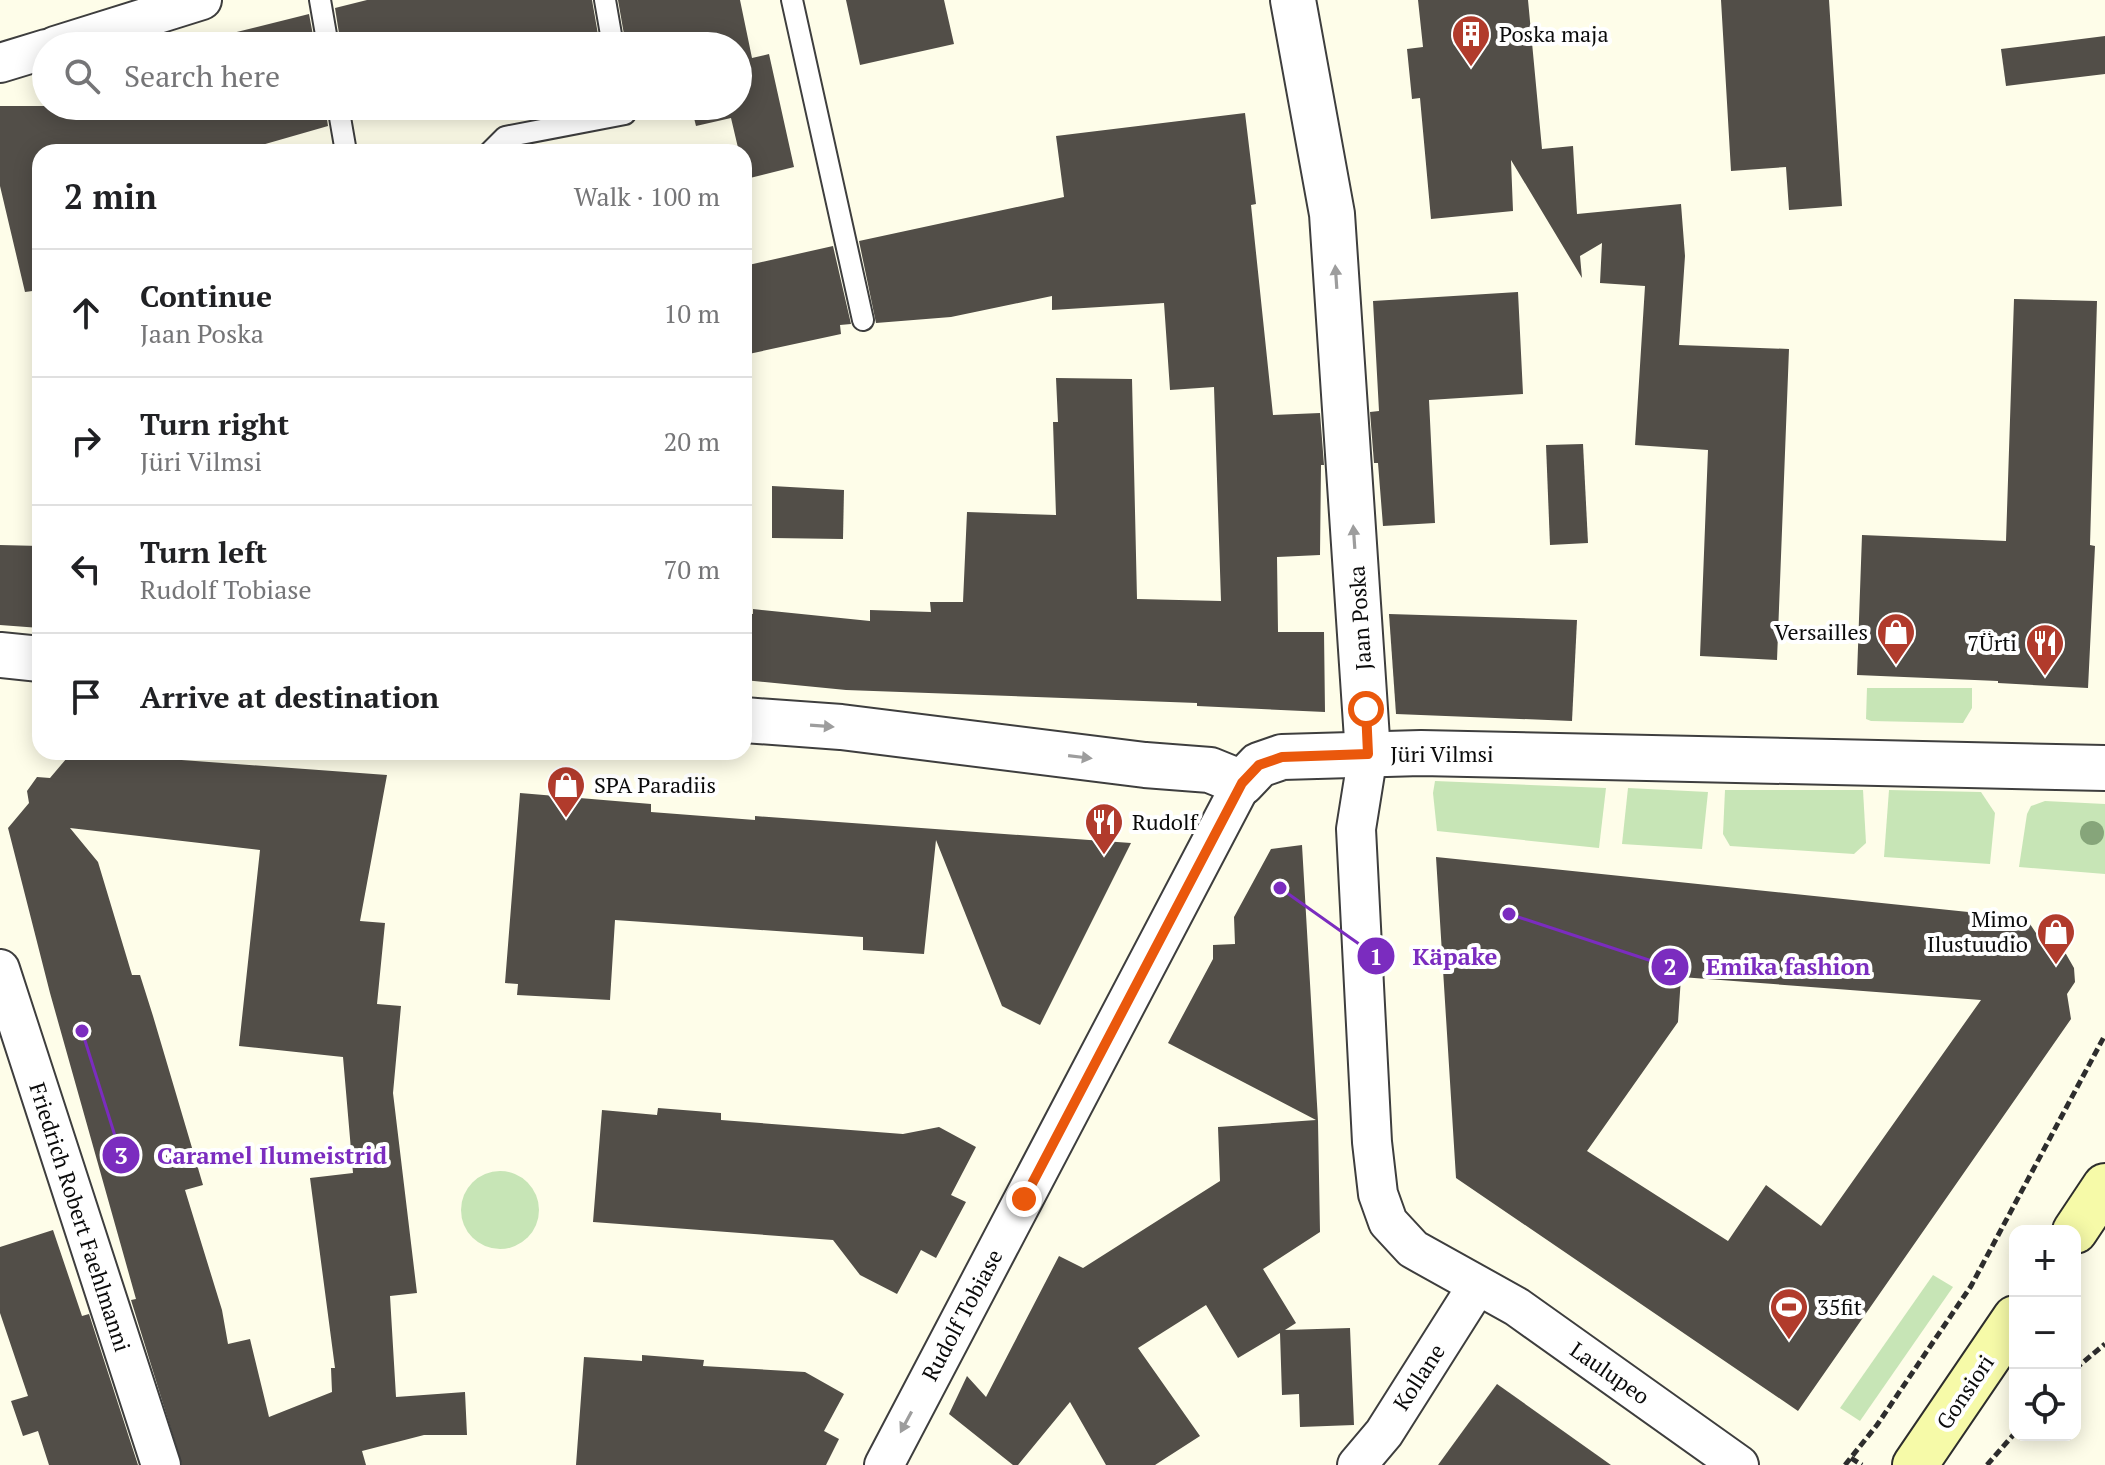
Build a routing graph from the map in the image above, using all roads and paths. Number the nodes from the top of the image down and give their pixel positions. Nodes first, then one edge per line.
1 (202, 0) edge
2 (320, 0) edge
3 (605, 0) edge
4 (792, 0) edge
5 (1293, 0) edge
6 (100, 32) edge
7 (326, 32) edge
8 (611, 32) edge
9 (32, 53) edge
10 (0, 63) edge
11 (340, 120) edge
12 (594, 120) edge
13 (345, 144) edge
14 (498, 144) edge
15 (863, 320) dead end
16 (0, 655) edge
17 (32, 658) edge
18 (752, 721) edge
19 (1368, 754) junction
20 (2105, 768) edge
21 (1242, 783) junction
22 (0, 969) edge
23 (2105, 1035) edge
24 (2105, 1186) edge
25 (2079, 1225) edge
26 (1477, 1286) junction
27 (2009, 1327) edge
28 (2105, 1344) edge
29 (2081, 1364) edge
30 (2009, 1440) edge
31 (1851, 1458) junction
32 (161, 1465) edge
33 (884, 1465) edge
34 (1357, 1465) edge
35 (1739, 1465) edge
36 (1845, 1465) edge
37 (1862, 1465) edge
38 (1915, 1465) edge
39 (1987, 1465) edge

1 - 6 street
2 - 7 lane
3 - 8 lane
4 - 15 lane
19 -> 5 street, Jaan Poska
9 - 10 street
11 - 13 lane
12 - 14 lane
16 - 17 street
18 -> 21 street
19 - 20 street, Jüri Vilmsi
19 - 21 street, Jüri Vilmsi
19 - 26 street, Jaan Poska
21 -> 33 street, Rudolf Tobiase
22 - 32 street, Friedrich Robert Faehlmanni
23 - 31 path
24 - 25 main road
26 - 34 street, Kollane
26 - 35 street, Laulupeo
27 - 38 main road, Gonsiori
28 - 29 path
30 - 39 path
31 - 36 path
31 - 37 path

